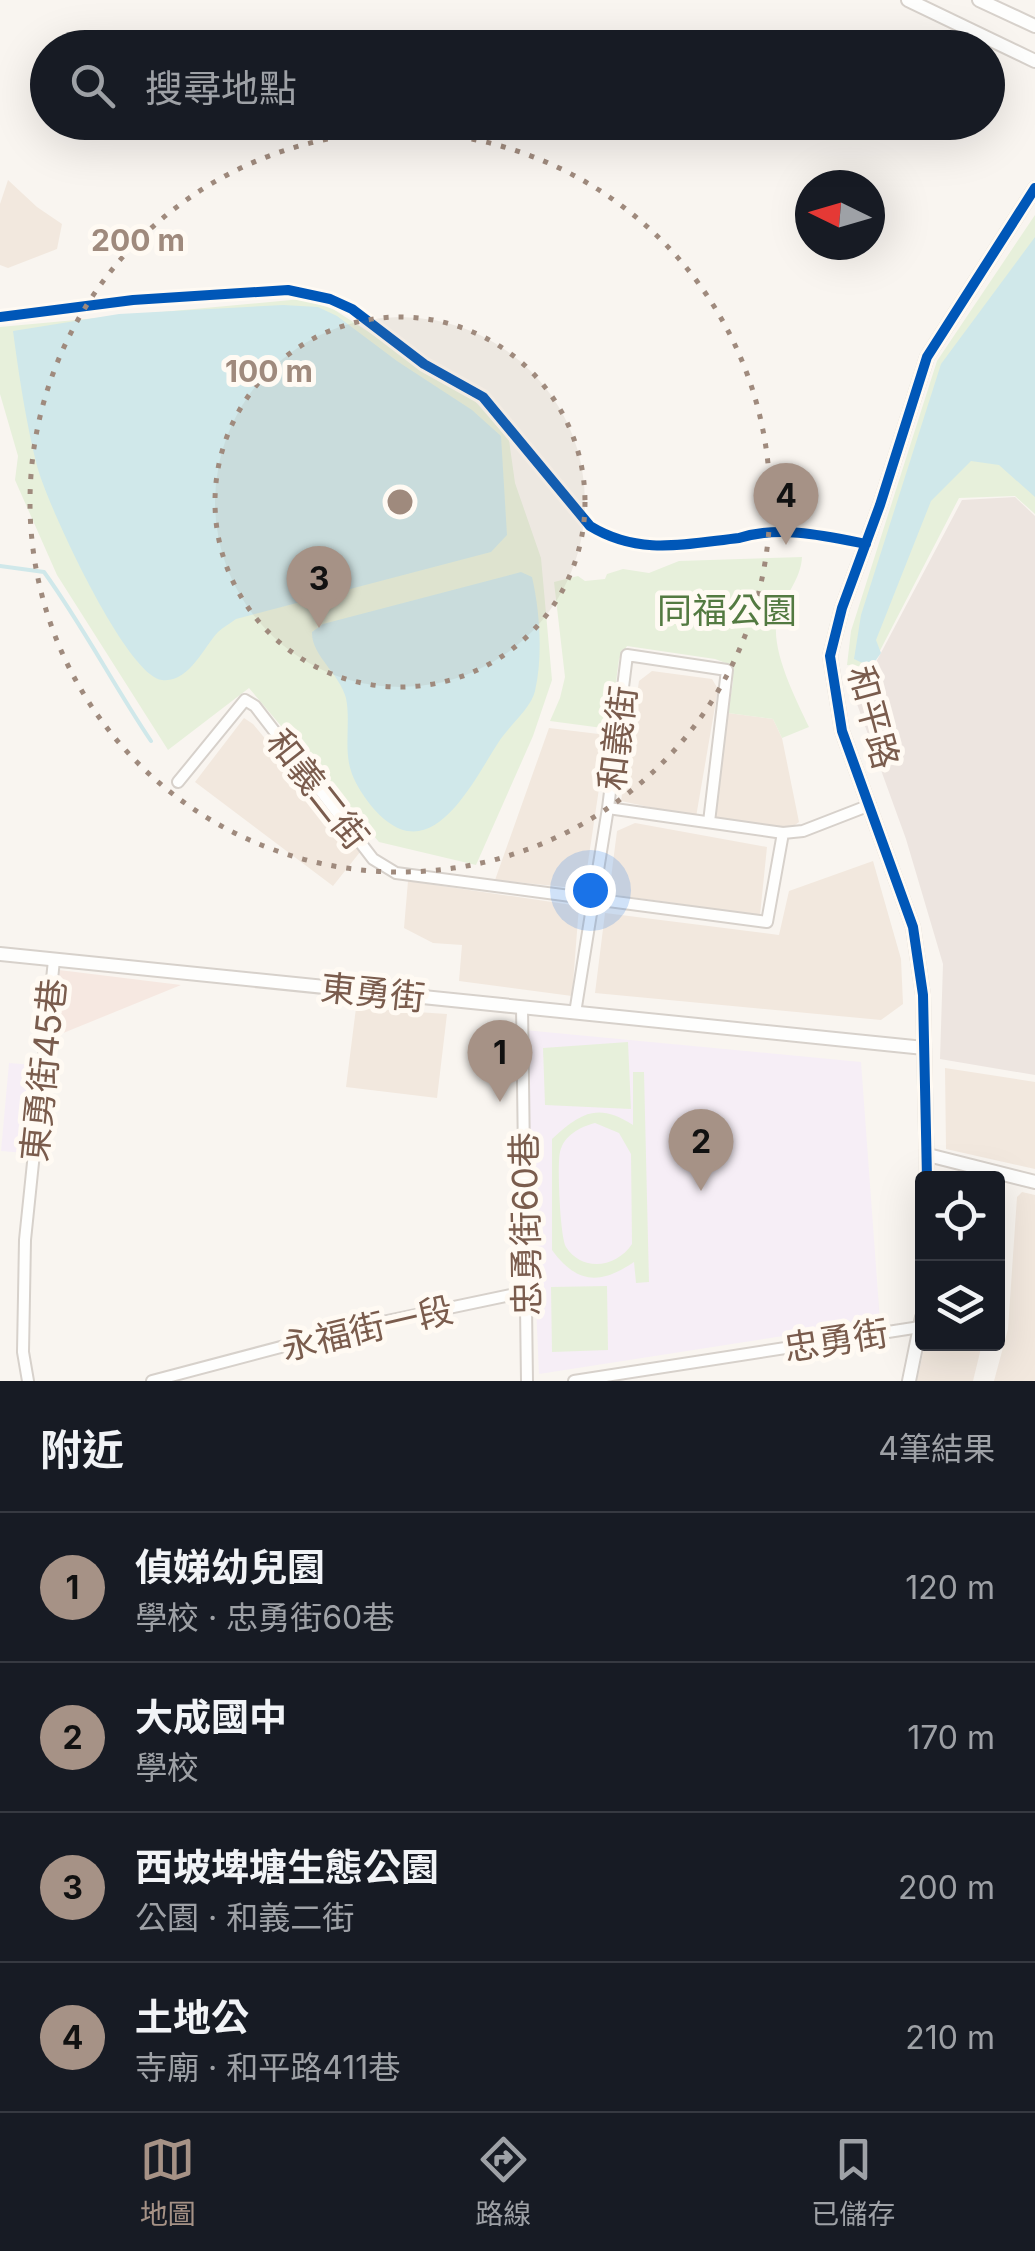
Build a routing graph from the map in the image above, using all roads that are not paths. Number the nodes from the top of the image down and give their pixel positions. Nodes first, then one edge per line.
1 (908, 0) edge
2 (979, 0) edge
3 (1035, 26) edge
4 (970, 30) edge
5 (1005, 47) edge
6 (1035, 61) edge
7 (1035, 188) edge
8 (0, 317) edge
9 (866, 544) junction
10 (178, 782) dead end
11 (870, 805) junction
12 (608, 808) junction
13 (709, 822) junction
14 (783, 832) junction
15 (594, 898) junction
16 (0, 954) edge
17 (54, 960) junction
18 (522, 1007) junction
19 (576, 1013) junction
20 (924, 1048) junction
21 (928, 1154) junction
22 (927, 1171) edge
23 (1035, 1182) edge
24 (526, 1292) junction
25 (915, 1323) edge
26 (916, 1351) edge
27 (28, 1381) edge
28 (152, 1381) edge
29 (527, 1381) edge
30 (574, 1381) edge
31 (910, 1381) edge

1 - 4 street
2 - 3 street
5 - 6 street
7 - 9 street, 和平路
8 - 9 street
9 - 11 street, 和平路
10 - 15 street, 和義二街
11 - 14 street
11 - 20 street, 和平路
12 - 13 street
12 - 13 street, 和義街
12 - 15 street, 和義街
13 - 14 street
14 - 15 street, 和義二街
15 - 19 street, 和義街
16 - 17 street, 東勇街
17 - 18 street, 東勇街
17 - 27 street, 東勇街45巷
18 - 19 street, 東勇街
18 - 24 street, 忠勇街60巷
19 - 20 street, 東勇街
20 - 21 street, 和平路
21 - 22 street, 和平路
21 - 23 street
24 - 28 street, 永福街一段
24 - 29 street, 忠勇街60巷
25 - 30 street, 忠勇街
26 - 31 street

